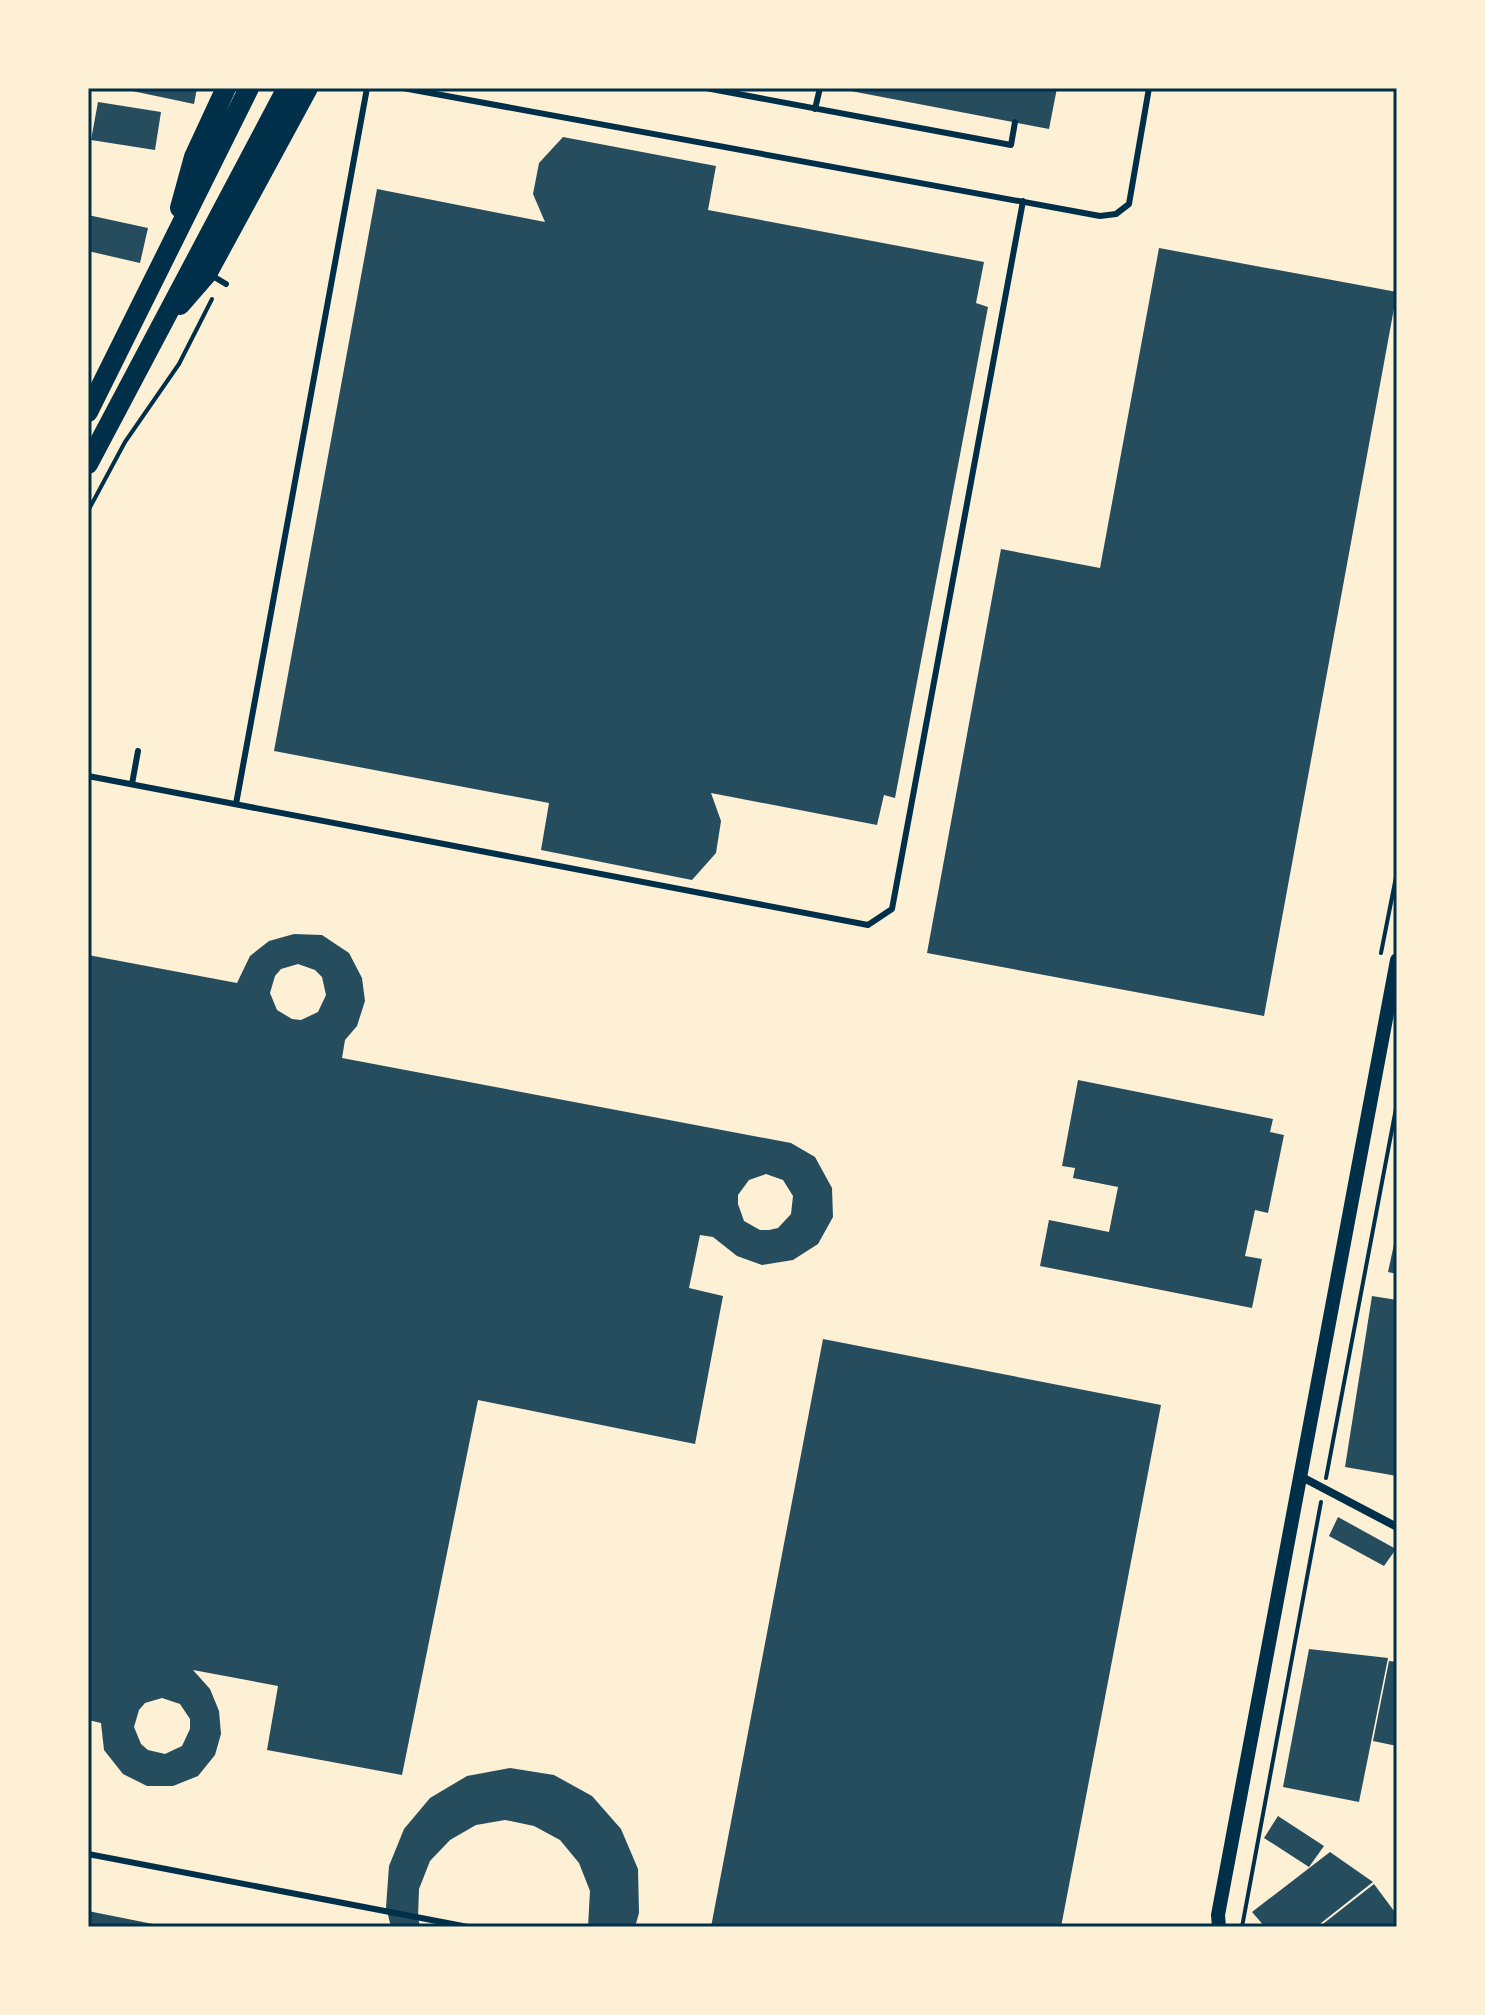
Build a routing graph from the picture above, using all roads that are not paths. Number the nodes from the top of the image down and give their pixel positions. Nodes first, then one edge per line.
1 (226, 88) edge
2 (249, 88) edge
3 (287, 88) edge
4 (308, 88) edge
5 (367, 88) edge
6 (403, 88) edge
7 (706, 88) edge
8 (820, 88) edge
9 (1149, 88) edge
10 (815, 109) junction
11 (1015, 122) dead end
12 (1023, 201) junction
13 (167, 254) junction
14 (207, 274) junction
15 (226, 284) dead end
16 (155, 334) junction
17 (88, 412) edge
18 (88, 464) edge
19 (138, 751) dead end
20 (88, 776) edge
21 (132, 784) junction
22 (236, 804) junction
23 (1397, 960) edge
24 (1300, 1476) junction
25 (1397, 1527) edge
26 (88, 1854) edge
27 (468, 1927) edge
28 (1219, 1927) edge

1 - 13 highway
2 - 13 highway
3 - 16 highway
4 - 14 highway
5 - 22 lane
6 - 12 lane
7 - 10 lane
8 - 10 lane
9 - 12 lane
10 - 11 lane
12 - 22 lane
13 - 17 highway
14 - 15 lane
14 - 16 highway
16 - 18 highway
19 - 21 lane
20 - 21 lane
21 - 22 lane
23 - 24 street
24 - 25 street
24 - 28 street
26 - 27 lane

